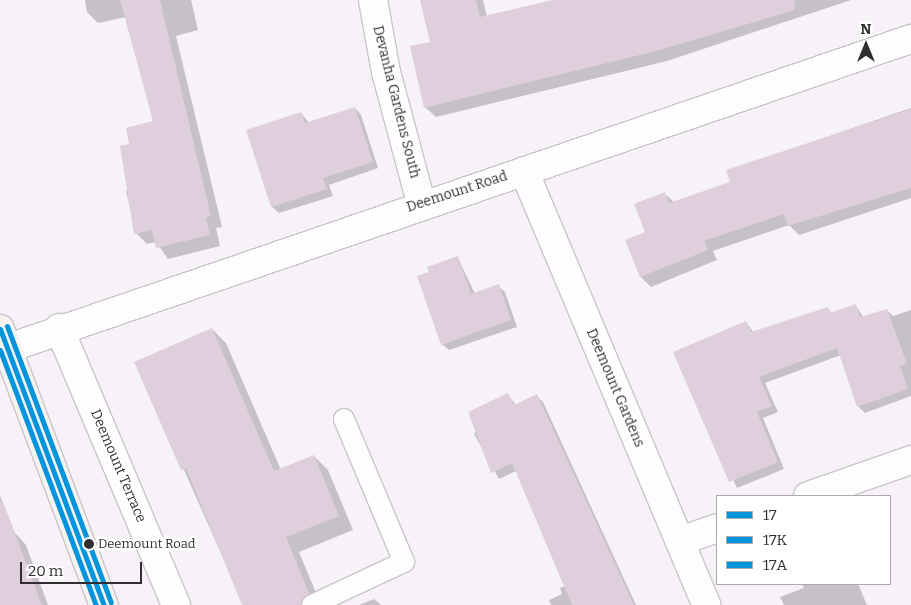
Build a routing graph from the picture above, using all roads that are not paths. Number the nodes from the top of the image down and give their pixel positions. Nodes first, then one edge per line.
1 (373, 0) edge
2 (911, 39) edge
3 (524, 171) junction
4 (421, 203) junction
5 (60, 328) junction
6 (2, 343) edge
7 (344, 418) dead end
8 (911, 460) edge
9 (811, 495) edge
10 (716, 528) edge
11 (680, 542) junction
12 (104, 605) edge
13 (176, 605) edge
14 (312, 605) edge
15 (706, 605) edge

1 - 4 street, Devanha Gardens South
2 - 3 street, Deemount Road
3 - 4 street, Deemount Road
3 - 11 street, Deemount Gardens
4 - 5 street, Deemount Road
5 - 6 street, Deemount Road
5 - 13 street, Deemount Terrace
6 - 12 street
7 - 14 lane
8 - 9 street
10 - 11 street
11 - 15 street, Deemount Gardens

